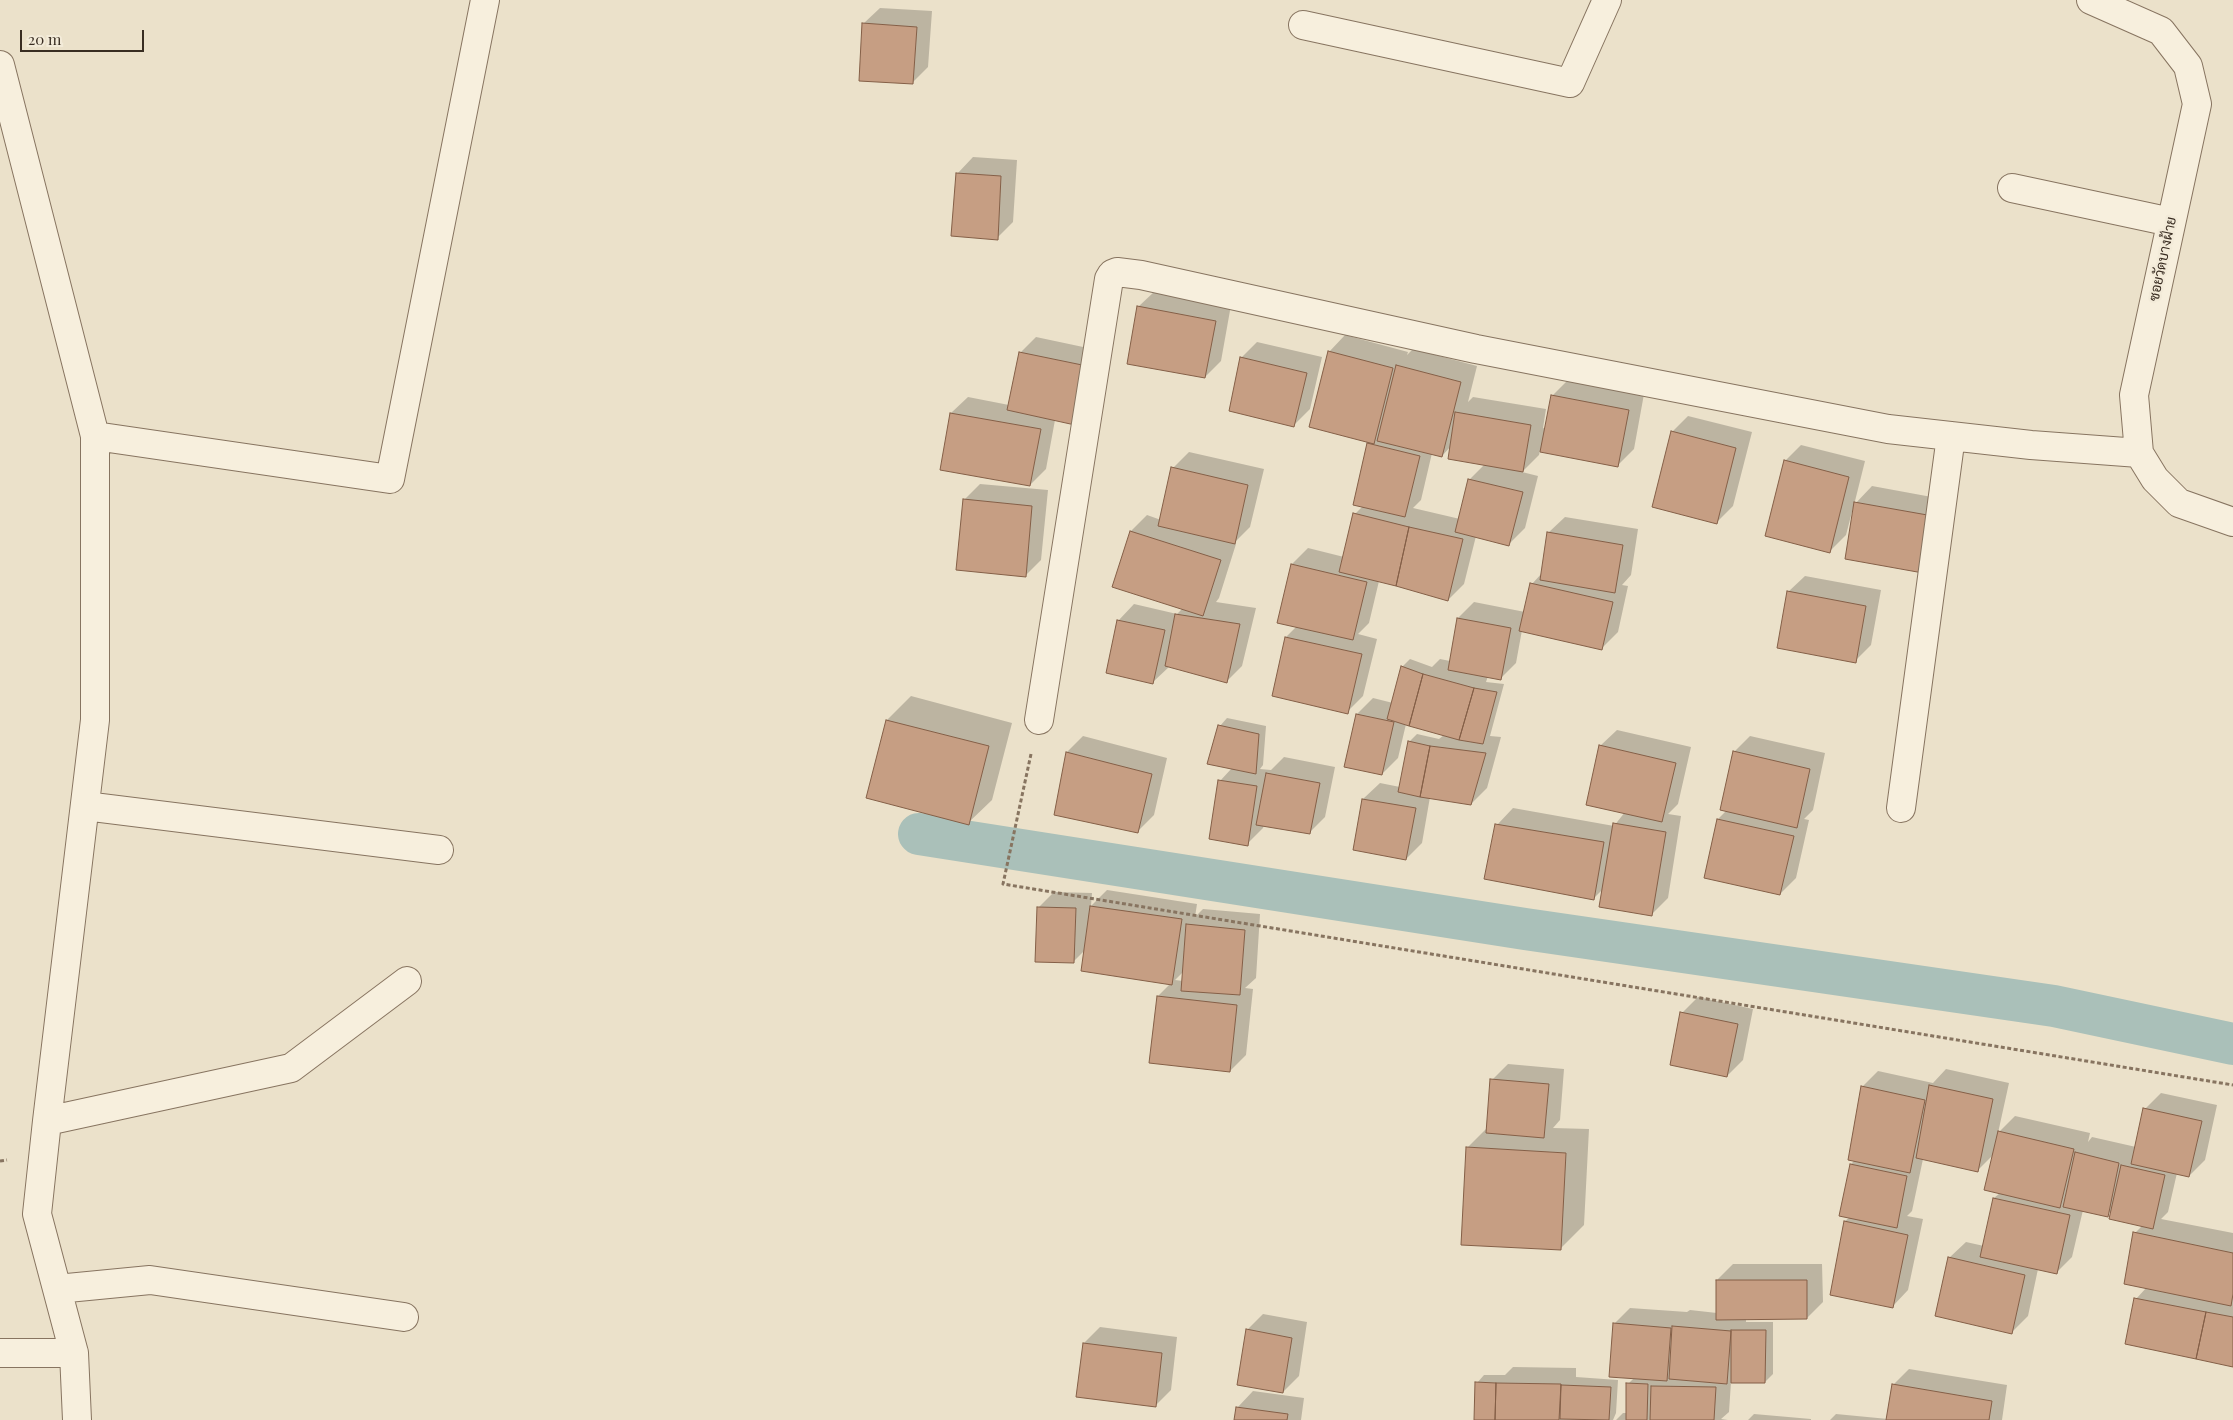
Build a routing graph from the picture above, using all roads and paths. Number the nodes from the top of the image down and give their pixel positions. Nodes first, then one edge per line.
1 (485, 0) edge
2 (1607, 0) edge
3 (2091, 0) edge
4 (1303, 24) dead end
5 (0, 65) edge
6 (2012, 188) dead end
7 (2171, 222) junction
8 (96, 436) junction
9 (1951, 436) junction
10 (2140, 453) junction
11 (2233, 522) edge
12 (1039, 720) dead end
13 (1030, 762) dead end
14 (86, 806) junction
15 (1901, 808) dead end
16 (439, 850) dead end
17 (407, 981) dead end
18 (2233, 1085) edge
19 (47, 1121) junction
20 (57, 1289) junction
21 (404, 1317) dead end
22 (0, 1353) edge
23 (74, 1353) junction
24 (77, 1420) edge

1 - 8 street
2 - 4 street
3 - 7 street, ซอยวัดบางฝ้าย
5 - 8 street
6 - 7 street
7 - 10 street, ซอยวัดบางฝ้าย
8 - 14 street
9 - 10 street
9 - 12 street
9 - 15 street
10 - 11 street, ซอยวัดบางฝ้าย
13 - 18 path
14 - 16 street
14 - 19 street
17 - 19 street
19 - 20 street
20 - 21 street
20 - 23 street
22 - 23 street
23 - 24 street

